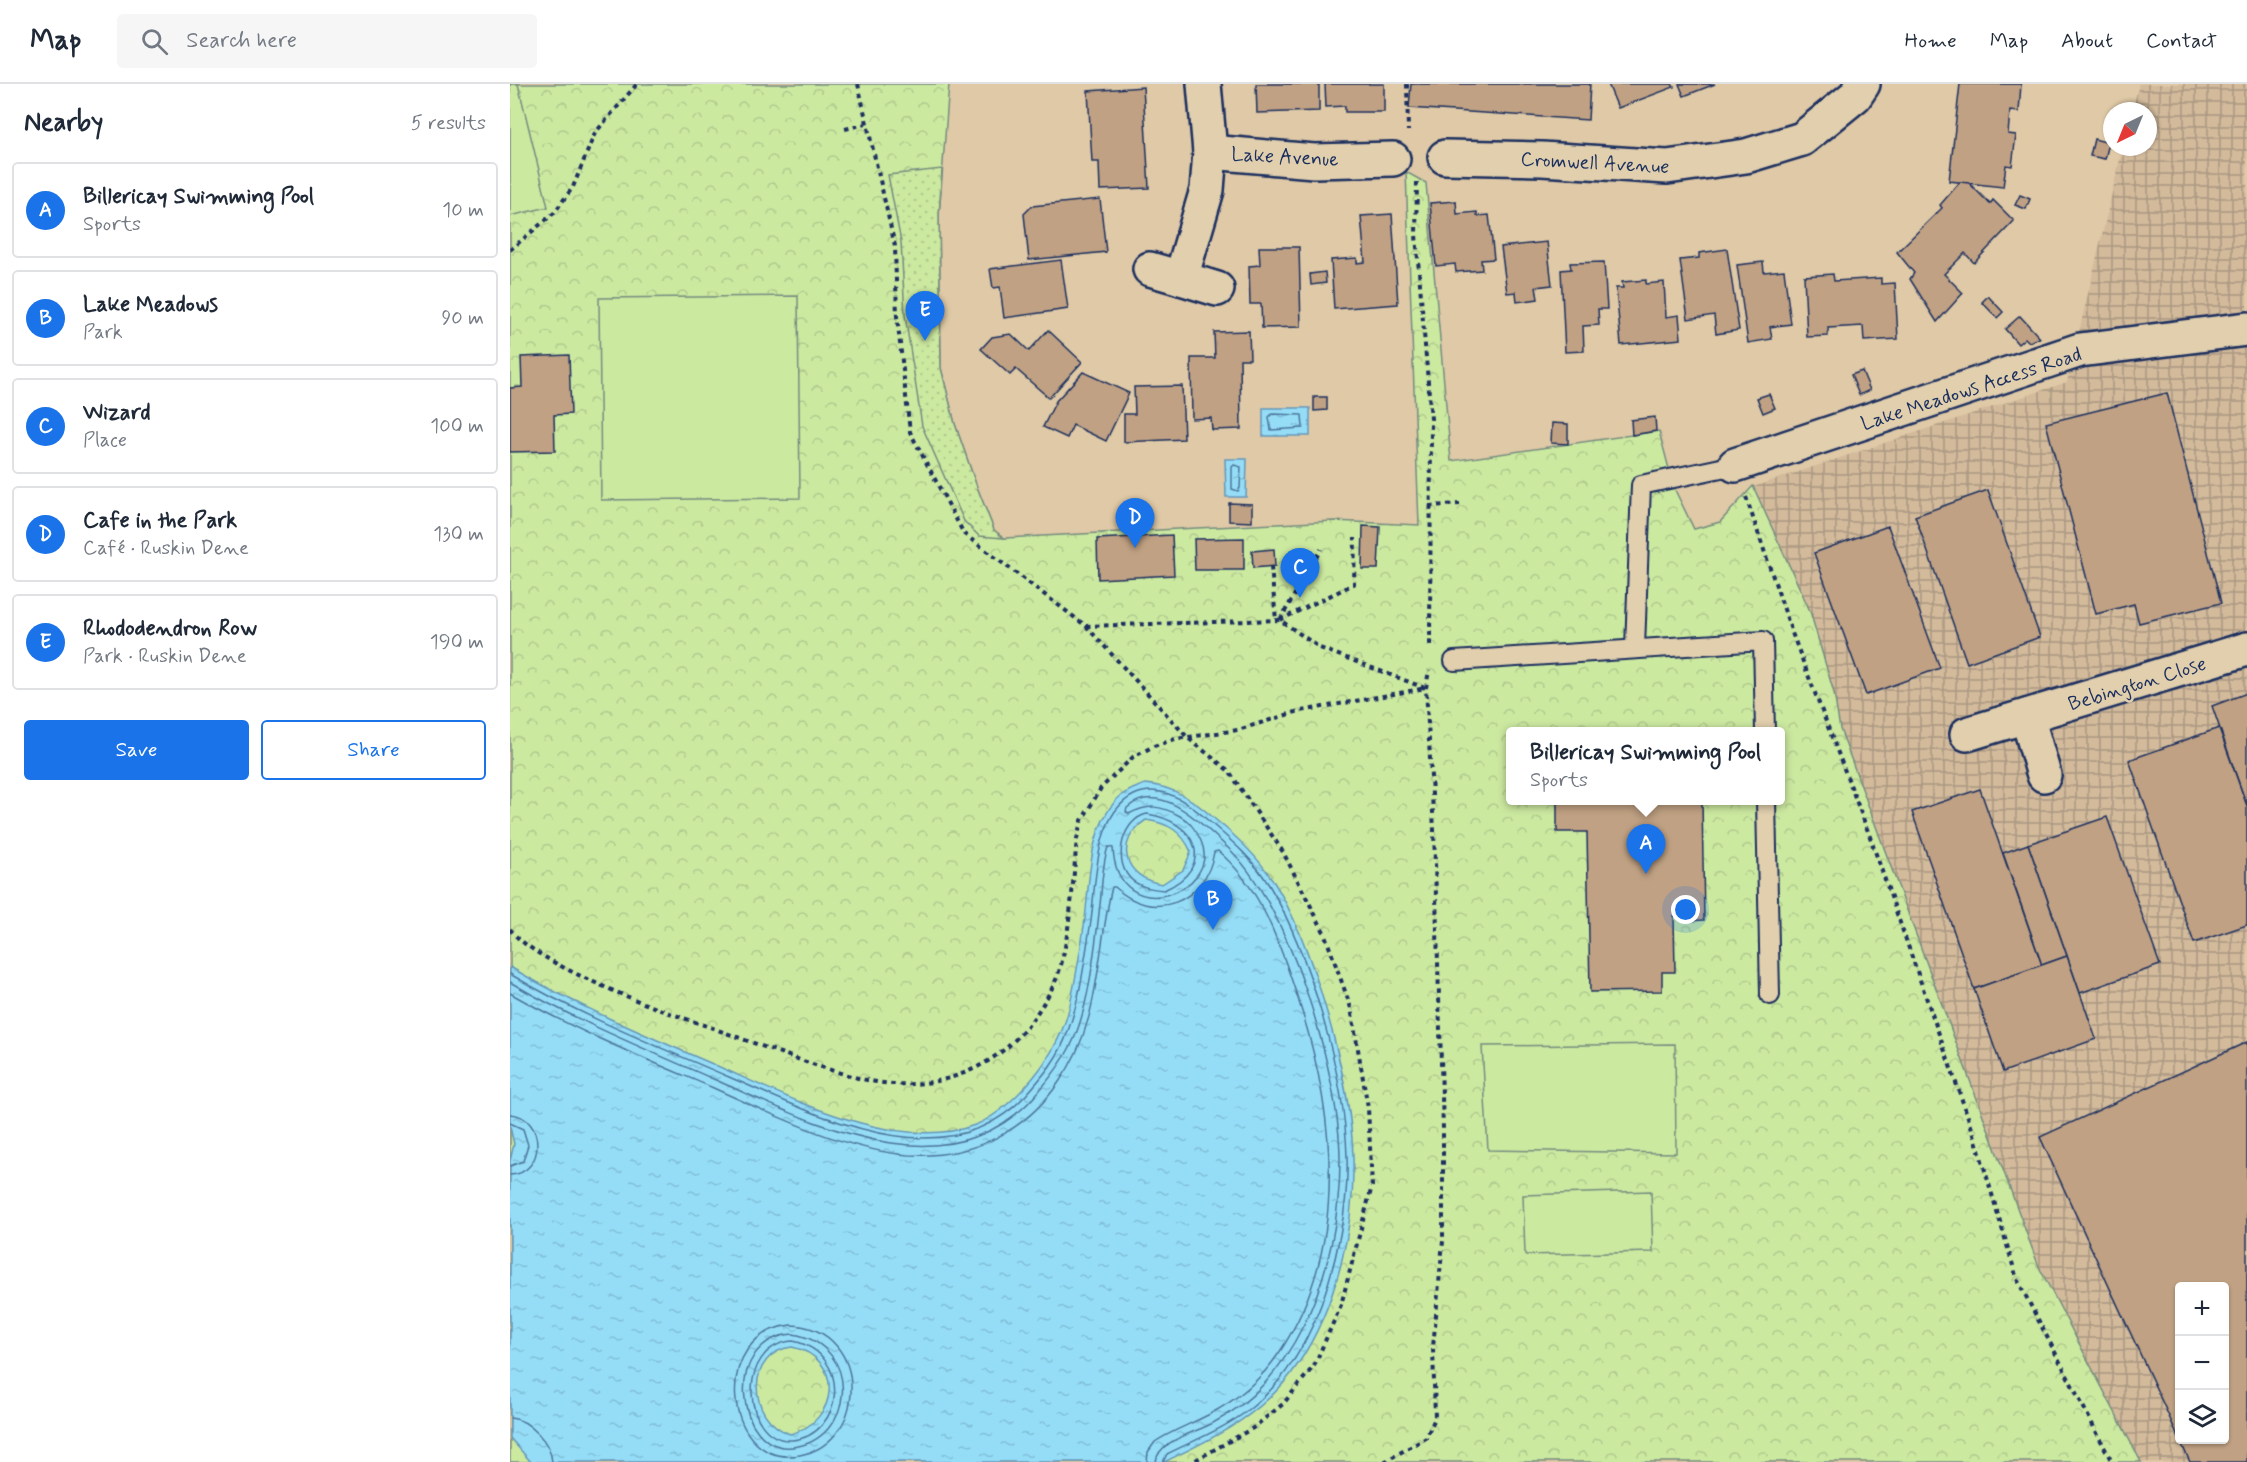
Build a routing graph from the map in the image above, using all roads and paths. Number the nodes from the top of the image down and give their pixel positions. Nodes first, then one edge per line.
1 (637, 84) edge
2 (858, 84) edge
3 (1204, 84) edge
4 (1407, 84) edge
5 (1863, 84) edge
6 (866, 124) junction
7 (845, 129) dead end
8 (1210, 152) junction
9 (1445, 157) dead end
10 (1406, 158) junction
11 (510, 250) edge
12 (1150, 269) dead end
13 (1181, 278) junction
14 (1217, 289) dead end
15 (2247, 329) edge
16 (1735, 465) junction
17 (1460, 504) dead end
18 (1430, 506) junction
19 (1355, 538) dead end
20 (1321, 549) dead end
21 (1271, 567) dead end
22 (1278, 620) junction
23 (1086, 626) junction
24 (1635, 648) junction
25 (2247, 649) edge
26 (1430, 650) dead end
27 (1454, 661) dead end
28 (1430, 662) dead end
29 (1426, 688) junction
30 (2027, 716) junction
31 (1765, 727) edge
32 (1967, 734) dead end
33 (1188, 738) junction
34 (2044, 775) dead end
35 (1766, 805) edge
36 (510, 929) edge
37 (1770, 995) dead end
38 (1192, 1462) edge
39 (1384, 1462) edge
40 (2112, 1462) edge

1 - 11 path
2 - 6 path
3 - 8 street, Lake Avenue
4 - 10 path
5 - 9 street, Cromwell Avenue
6 - 7 path
6 - 23 path
8 - 10 street, Lake Avenue
8 - 13 street
10 - 18 path
12 - 13 street
13 - 14 street
15 - 16 street, Lake Meadows Access Road
16 - 24 lane
16 - 40 path
17 - 18 path
18 - 26 path
19 - 22 path
20 - 22 path
21 - 22 path
22 - 23 path
22 - 29 path
23 - 33 path
24 - 27 lane
24 - 31 lane
25 - 30 street, Bebington Close
28 - 29 path
29 - 33 path
29 - 39 path
30 - 32 street, Bebington Close
30 - 34 street
33 - 36 path
33 - 38 path
35 - 37 lane

